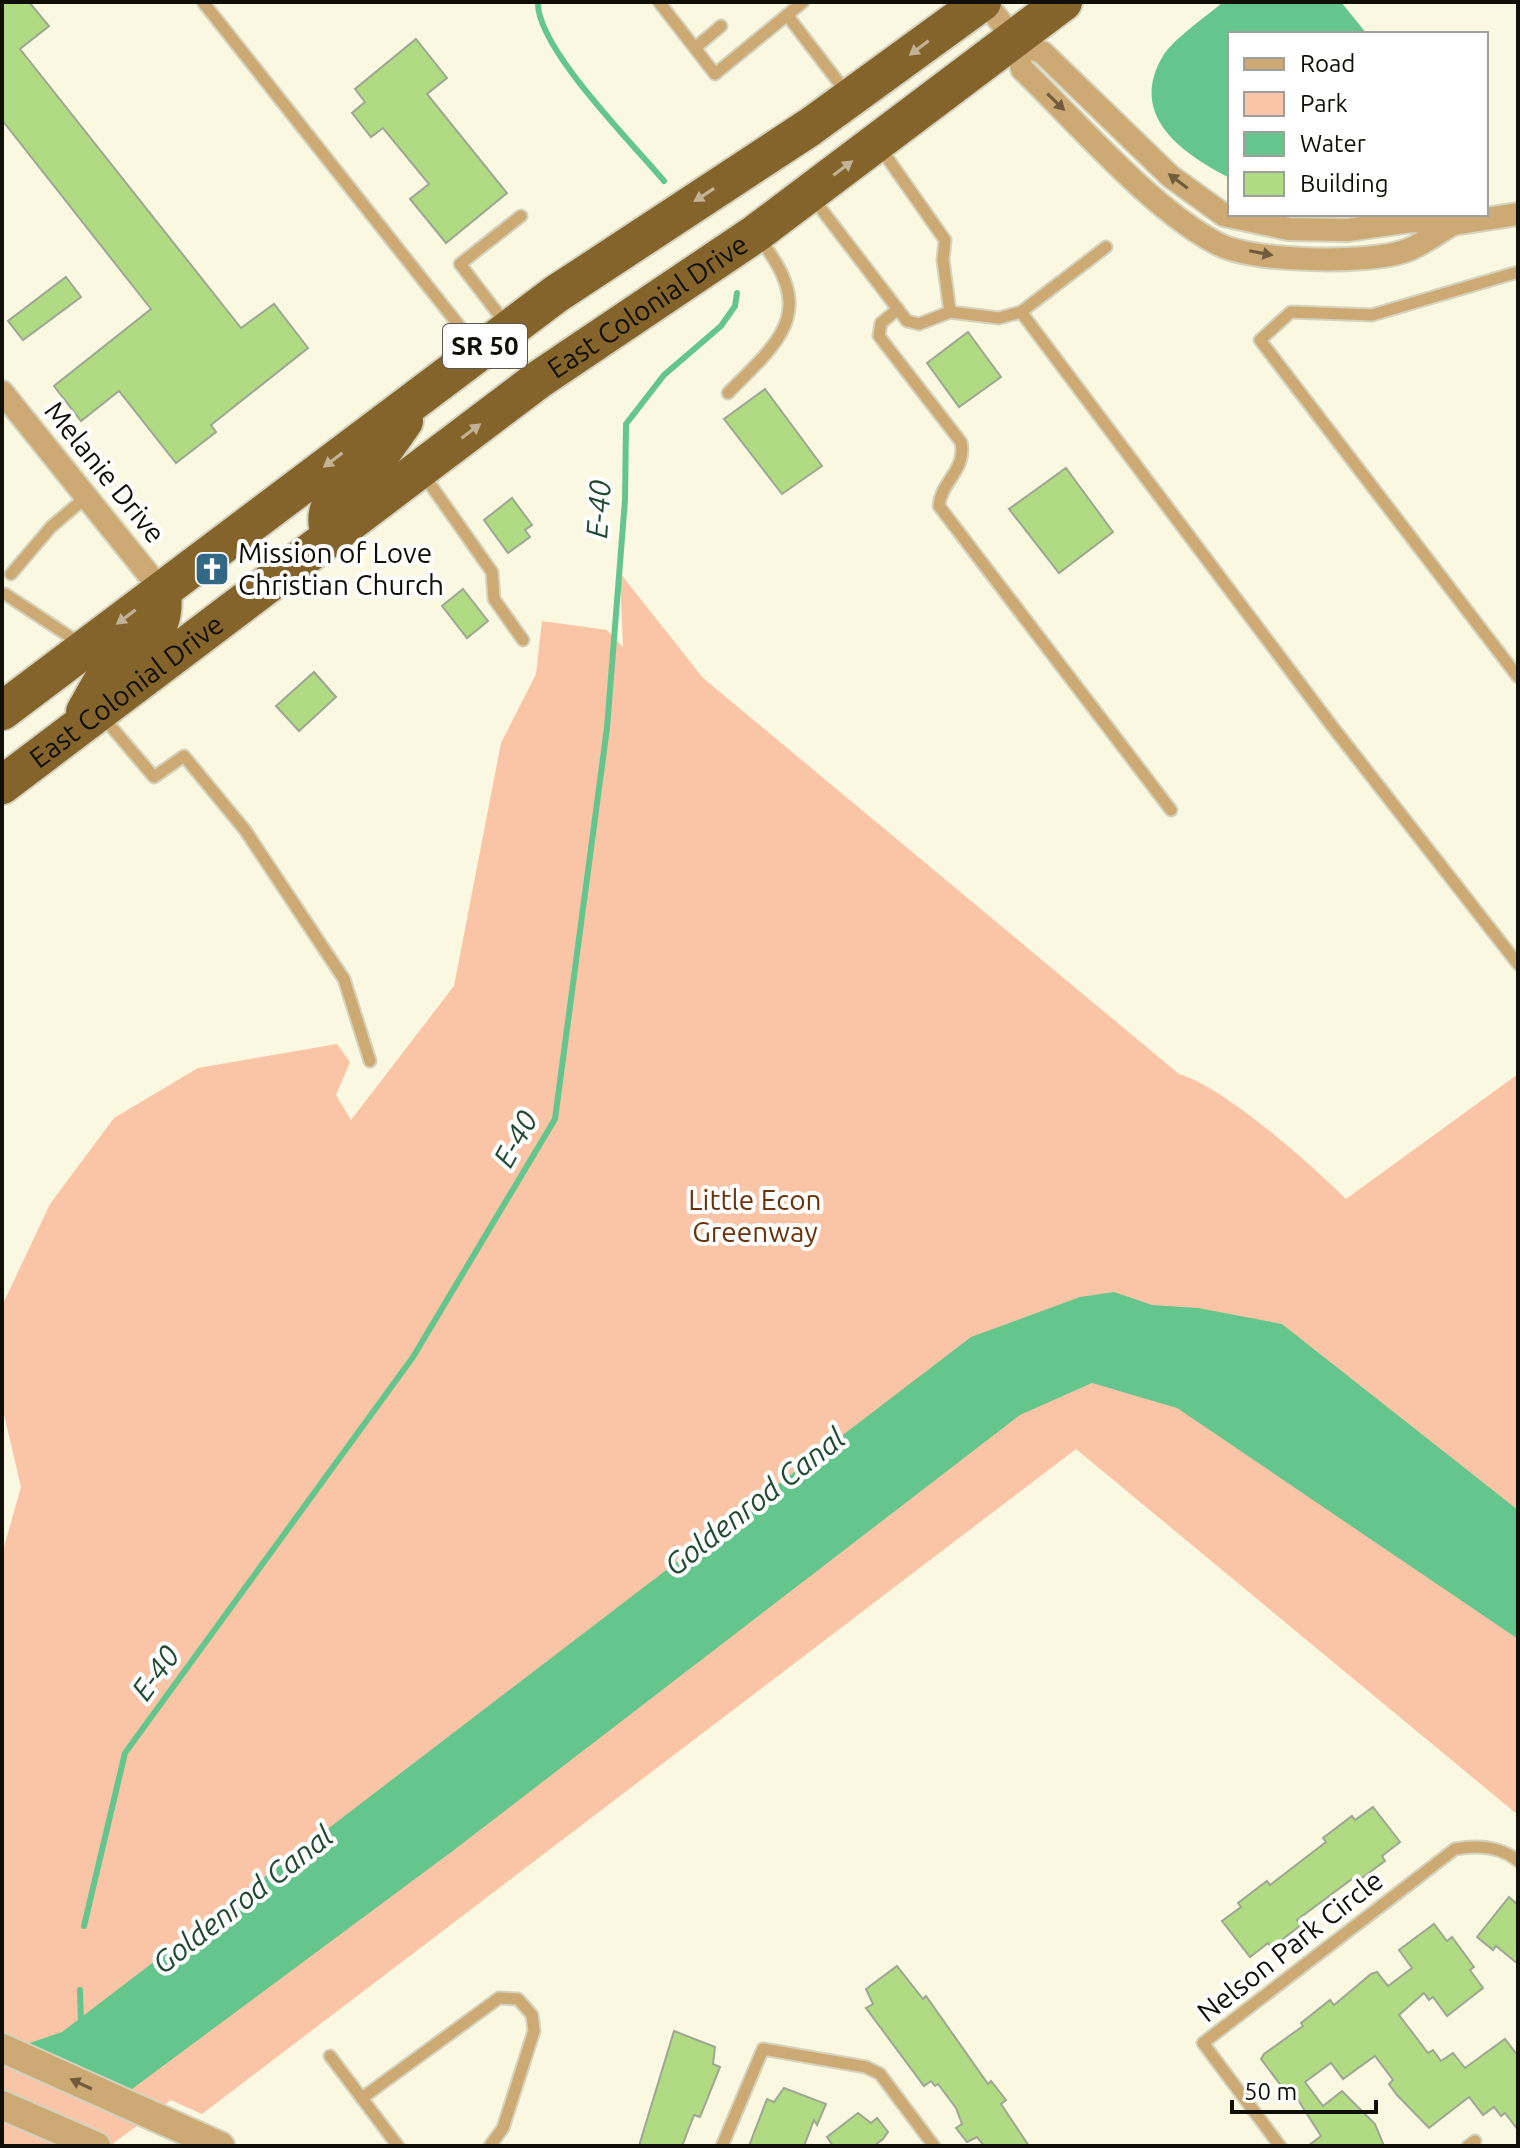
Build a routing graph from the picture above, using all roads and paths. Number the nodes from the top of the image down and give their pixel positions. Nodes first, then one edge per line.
1 (203, 2) edge
2 (659, 2) edge
3 (803, 2) edge
4 (983, 2) edge
5 (1063, 2) edge
6 (787, 15) junction
7 (721, 26) dead end
8 (1014, 39) junction
9 (695, 48) junction
10 (851, 99) junction
11 (876, 143) junction
12 (809, 193) junction
13 (1518, 214) edge
14 (521, 216) dead end
15 (1228, 216) edge
16 (1229, 216) edge
17 (1453, 224) junction
18 (755, 234) junction
19 (1106, 247) dead end
20 (1518, 272) edge
21 (898, 309) junction
22 (950, 312) junction
23 (1021, 312) junction
24 (509, 328) junction
25 (479, 350) junction
26 (426, 390) junction
27 (728, 393) dead end
28 (4, 399) edge
29 (420, 470) junction
30 (86, 497) junction
31 (331, 538) junction
32 (11, 574) dead end
33 (162, 591) junction
34 (5, 594) dead end
35 (523, 640) dead end
36 (87, 647) junction
37 (1518, 677) edge
38 (2, 711) edge
39 (86, 722) junction
40 (2, 785) edge
41 (1171, 810) dead end
42 (1518, 964) edge
43 (370, 1061) dead end
44 (1518, 1861) edge
45 (2, 2048) edge
46 (330, 2056) dead end
47 (362, 2098) junction
48 (2, 2105) edge
49 (96, 2146) edge
50 (220, 2146) edge
51 (398, 2146) edge
52 (490, 2146) edge
53 (722, 2146) edge
54 (934, 2146) edge
55 (1280, 2146) edge

1 - 25 lane
2 - 9 lane
3 - 6 lane
4 - 8 street
4 -> 10 highway, SR 50
5 - 8 highway, East Colonial Drive / SR 50
6 - 9 lane
6 - 10 lane
7 - 9 lane
8 - 11 highway, East Colonial Drive / SR 50
15 -> 8 street
8 -> 17 street
10 -> 24 highway, SR 50
12 -> 11 highway, East Colonial Drive / SR 50
11 - 22 lane
12 - 18 highway, East Colonial Drive / SR 50
12 - 21 lane
13 - 17 street
14 - 24 lane
17 -> 16 street
18 - 27 lane
29 -> 18 highway, East Colonial Drive / SR 50
19 - 23 lane
20 - 37 lane
21 - 22 lane
21 - 41 lane
22 - 23 lane
23 - 42 lane
24 - 25 highway, SR 50
25 - 26 highway, SR 50
26 - 31 highway
26 -> 33 highway, SR 50
28 - 30 street, Melanie Drive
29 - 31 highway, East Colonial Drive / SR 50
29 - 35 lane
30 - 32 lane
30 - 33 street, Melanie Drive
31 - 39 highway, East Colonial Drive / SR 50
33 -> 36 highway, SR 50
33 - 39 highway
34 - 36 lane
36 - 38 highway, SR 50
39 - 40 highway, East Colonial Drive / SR 50
39 - 43 lane
44 - 55 lane, Nelson Park Circle
50 -> 45 street
46 - 47 lane
47 - 51 lane
47 - 52 lane
48 - 49 street
53 - 54 lane

